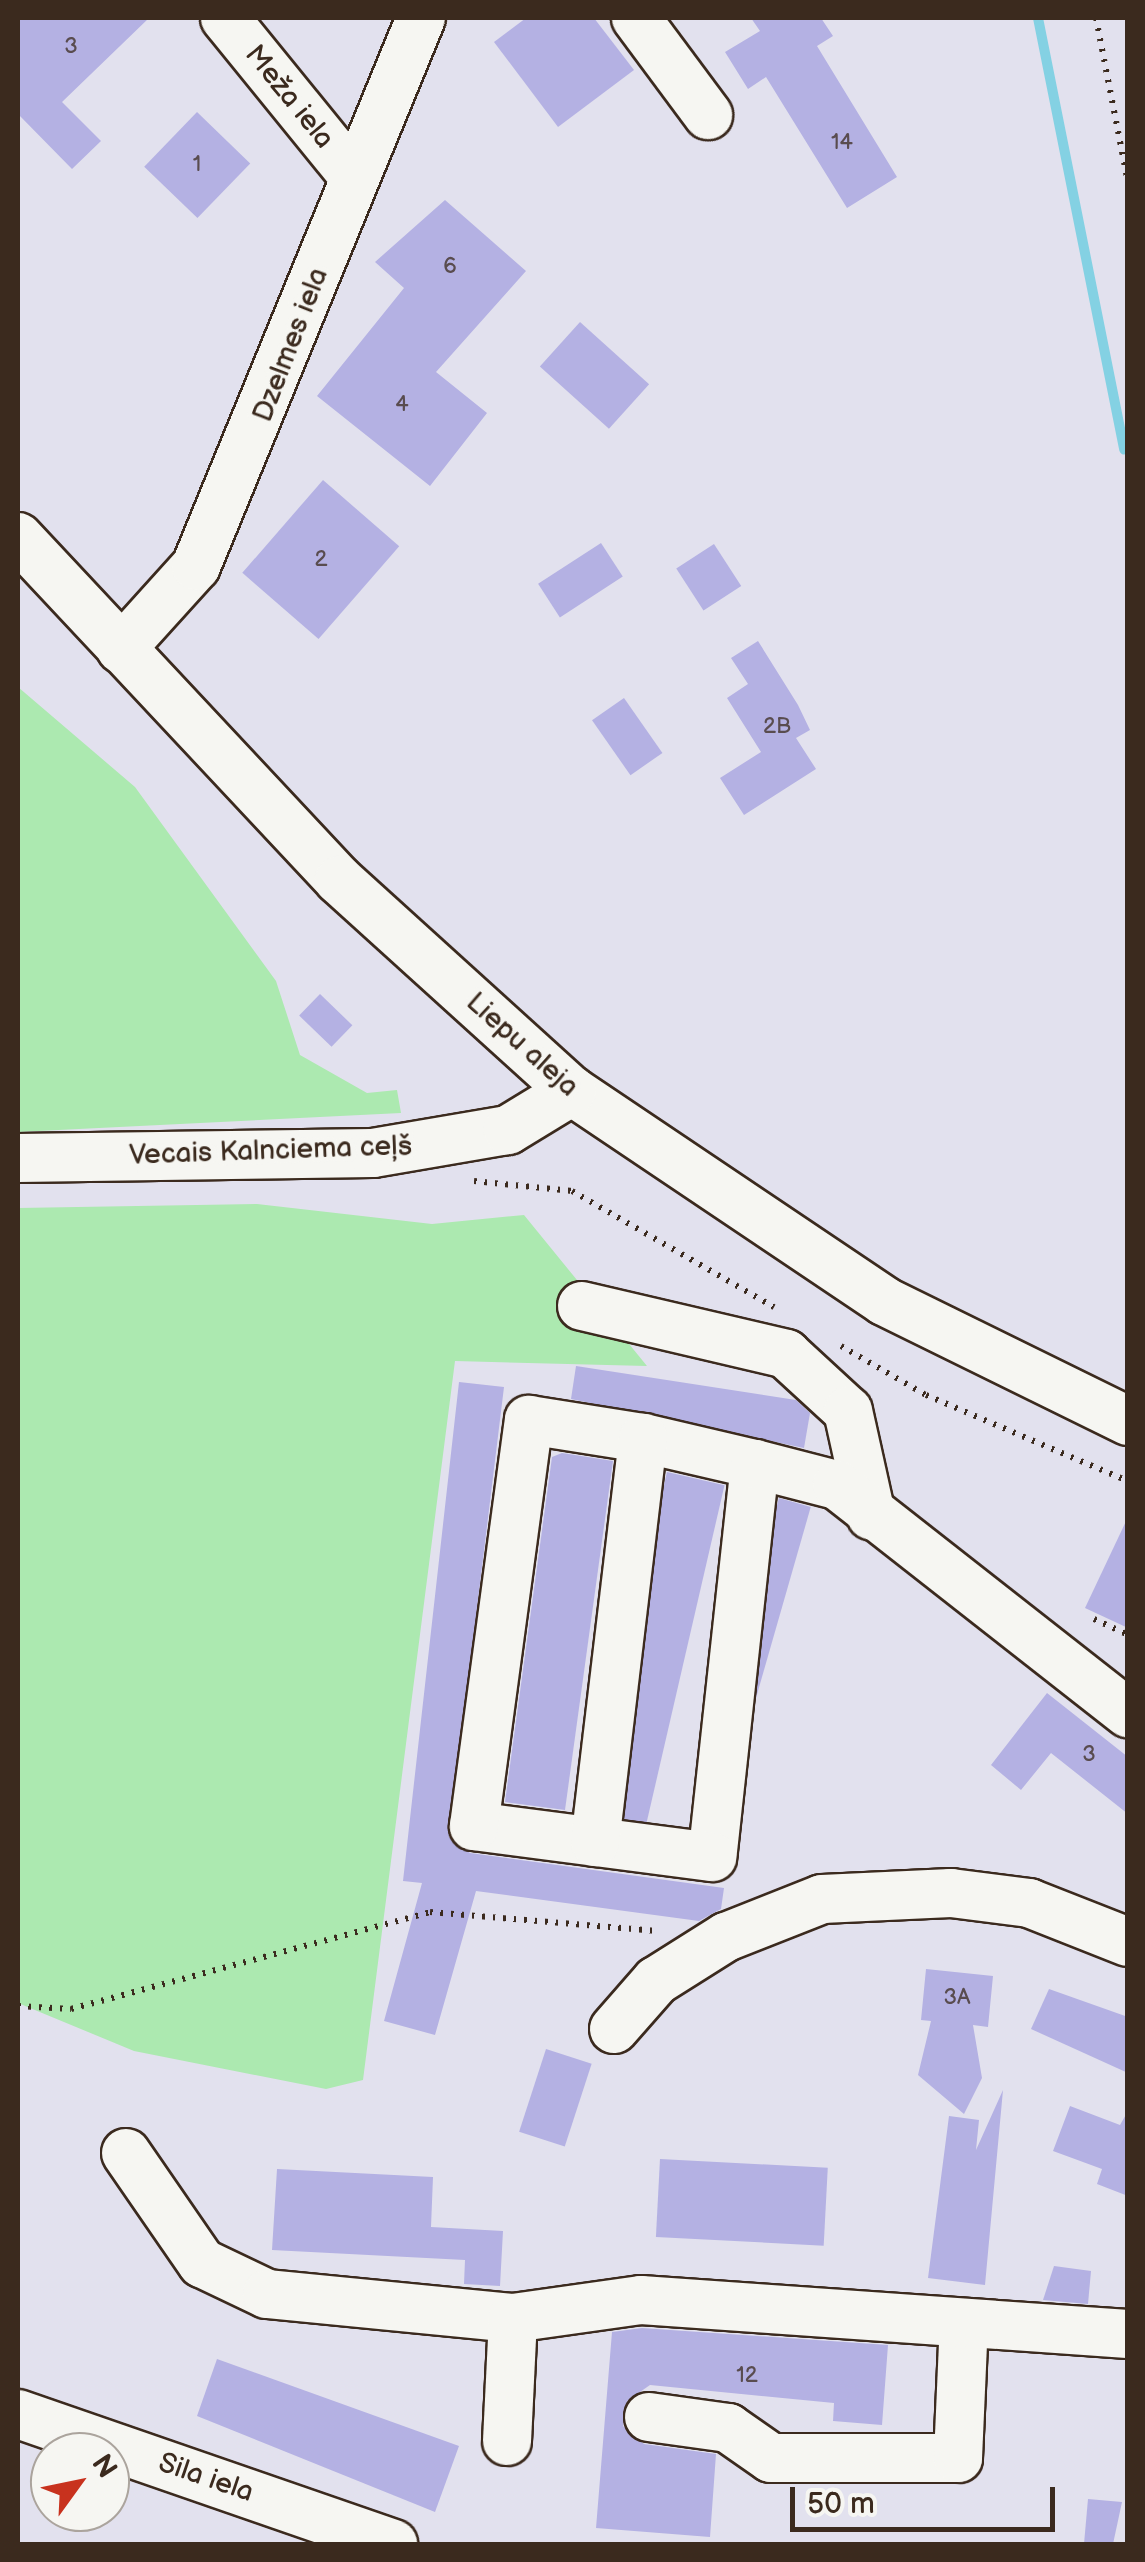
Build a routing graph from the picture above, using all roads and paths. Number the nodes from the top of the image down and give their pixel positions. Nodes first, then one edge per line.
1 (224, 18) edge
2 (421, 18) edge
3 (636, 18) edge
4 (1096, 18) edge
5 (708, 115) dead end
6 (354, 177) junction
7 (1128, 182) edge
8 (18, 538) edge
9 (121, 648) junction
10 (572, 1092) junction
11 (18, 1158) edge
12 (582, 1306) dead end
13 (1128, 1421) edge
14 (643, 1438) junction
15 (755, 1464) junction
16 (871, 1515) junction
17 (1094, 1619) dead end
18 (1128, 1636) edge
19 (1128, 1713) edge
20 (595, 1842) junction
21 (726, 1938) junction
22 (1128, 1942) edge
23 (18, 2006) edge
24 (614, 2030) dead end
25 (126, 2152) dead end
26 (513, 2318) junction
27 (964, 2323) junction
28 (1128, 2334) edge
29 (18, 2414) edge
30 (649, 2417) dead end
31 (507, 2441) dead end
32 (393, 2544) edge

1 - 6 street, Meža iela
2 - 6 street, Dzelmes iela
3 - 5 street
4 - 7 path
6 - 9 street, Dzelmes iela
8 - 9 street, Liepu aleja
9 - 10 street, Liepu aleja
10 - 11 street, Vecais Kalnciema ceļš
10 - 13 street, Liepu aleja
12 - 16 street
14 - 15 street
14 - 20 street
14 - 20 street
15 - 16 street
15 - 20 street
16 - 19 street
17 - 18 path
21 - 22 street
21 - 23 path
21 - 24 street
25 - 26 street
26 - 27 street
26 - 31 street
27 - 28 street
27 - 30 street
29 - 32 street, Sila iela

